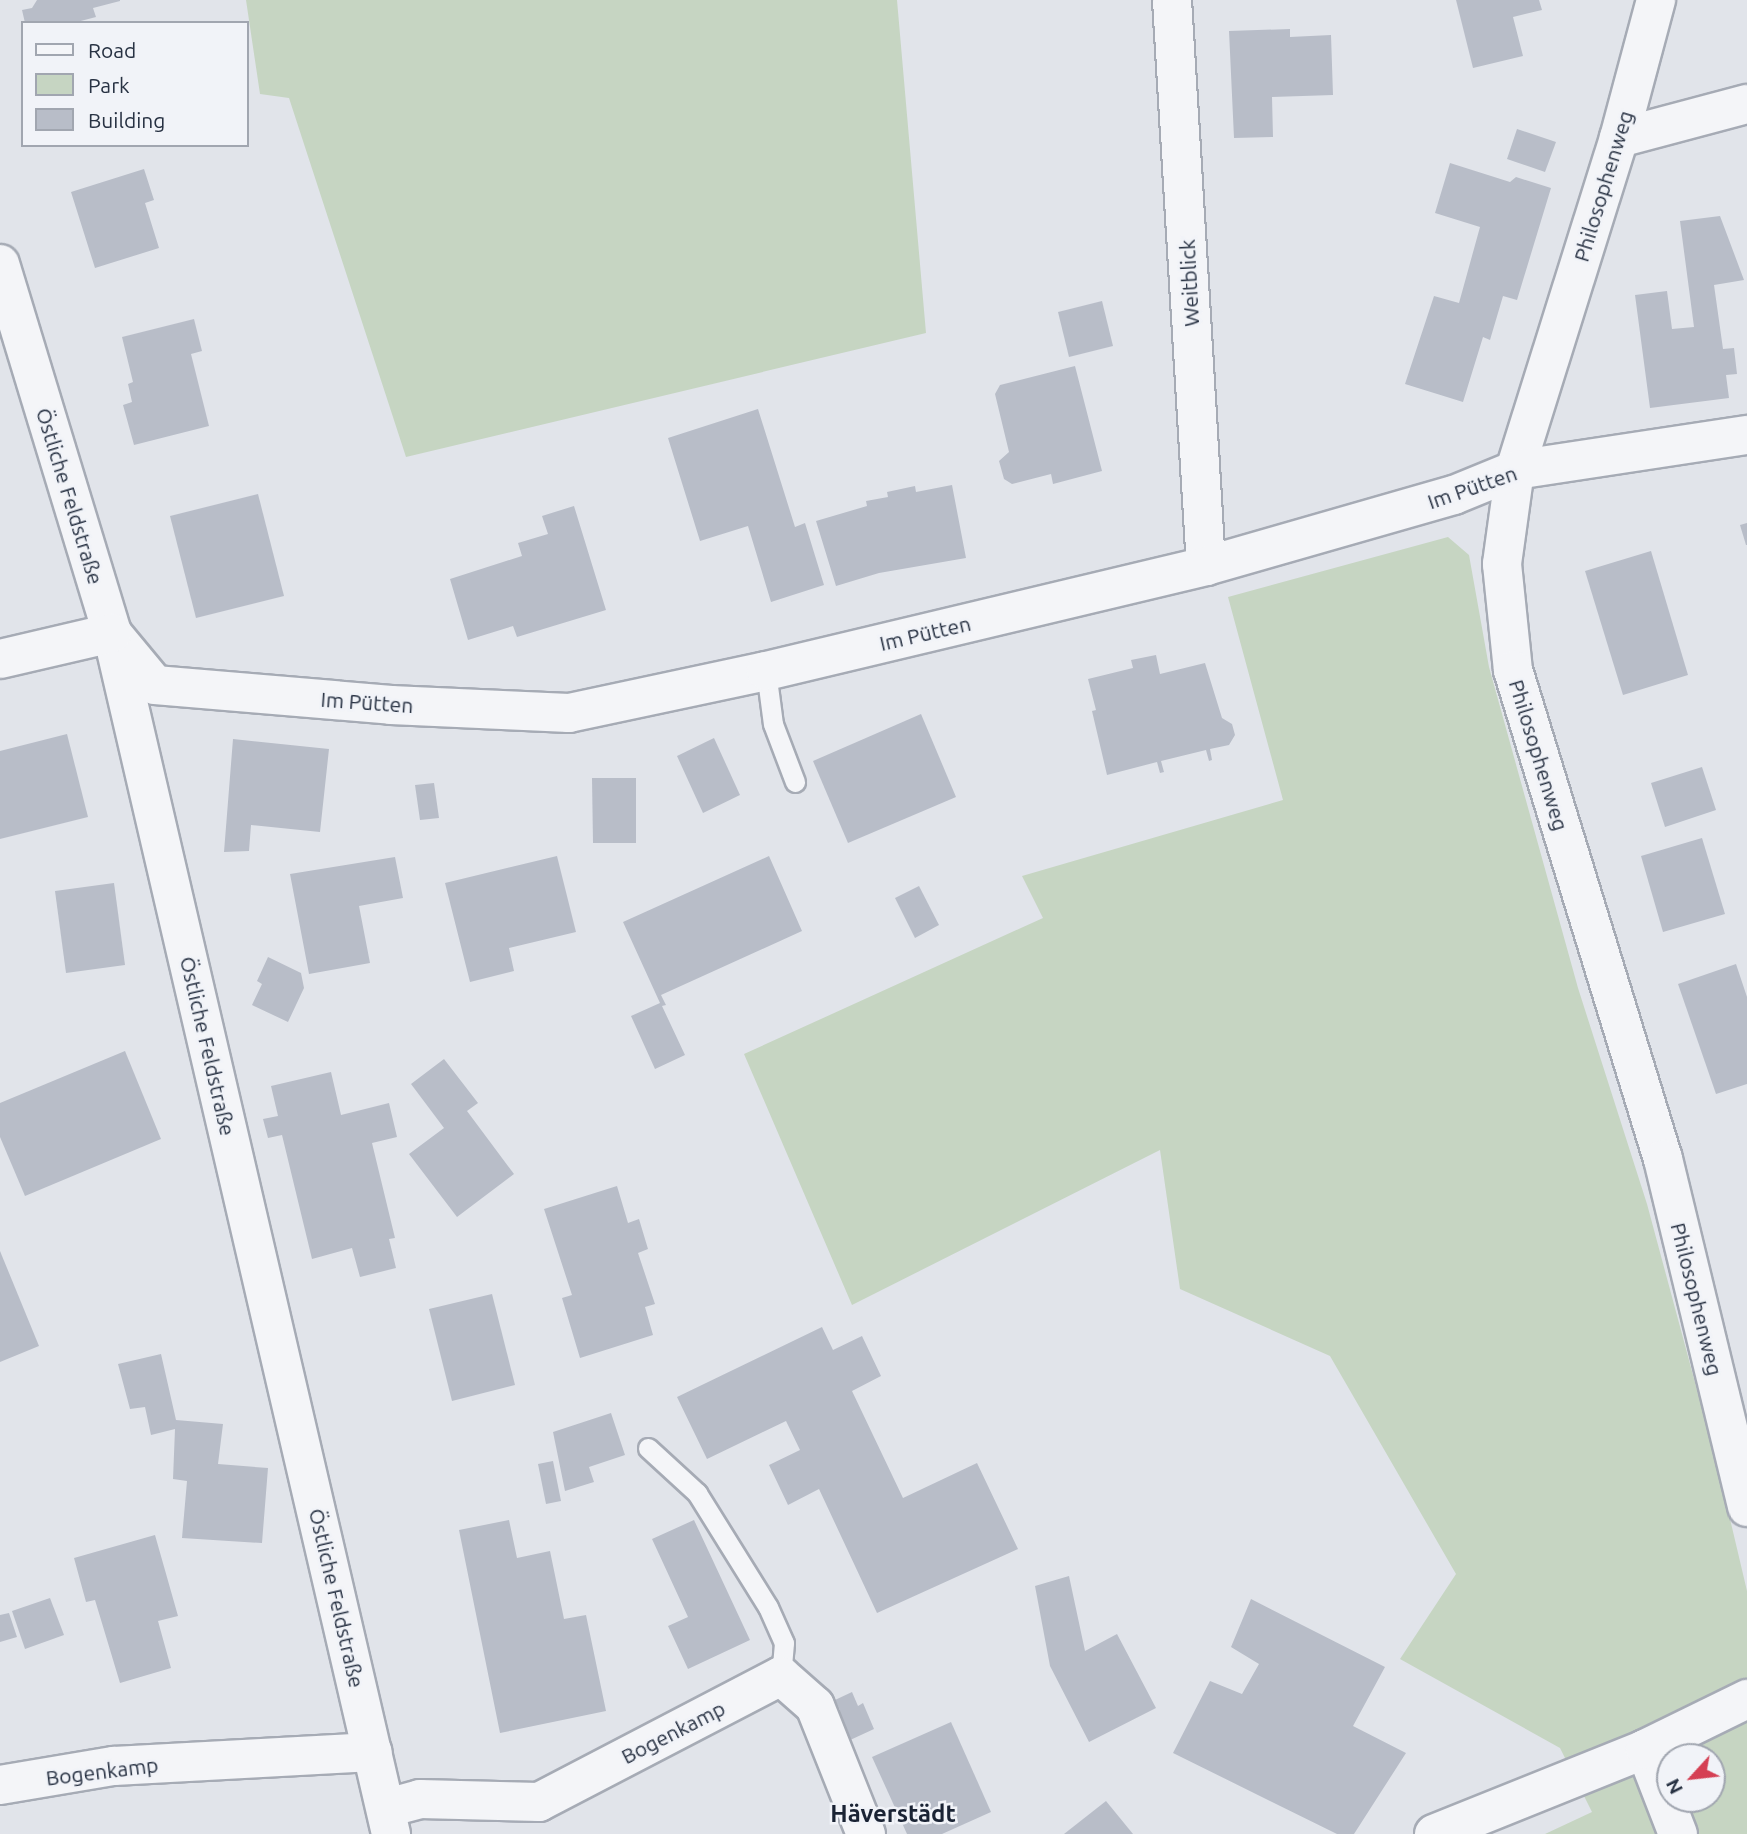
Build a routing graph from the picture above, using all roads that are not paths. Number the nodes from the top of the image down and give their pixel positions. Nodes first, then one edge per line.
1 (1172, 0) edge
2 (1656, 0) edge
3 (1747, 104) edge
4 (1619, 138) junction
5 (0, 264) edge
6 (1747, 435) edge
7 (1515, 470) junction
8 (1206, 566) junction
9 (112, 633) junction
10 (0, 659) edge
11 (766, 671) junction
12 (796, 782) dead end
13 (648, 1448) dead end
14 (1747, 1503) edge
15 (781, 1676) junction
16 (1747, 1699) edge
17 (1645, 1749) junction
18 (373, 1752) junction
19 (0, 1785) edge
20 (389, 1821) edge
21 (866, 1834) edge
22 (1433, 1834) edge
23 (1678, 1834) edge

1 - 8 street, Weitblick
2 - 4 street, Philosophenweg
3 - 4 street
4 - 7 street, Philosophenweg
5 - 9 street, Östliche Feldstraße
6 - 7 street, Im Pütten
7 - 8 street, Im Pütten
7 - 14 street, Philosophenweg
8 - 11 street, Im Pütten
9 - 10 street
9 - 11 street, Im Pütten
9 - 18 street, Östliche Feldstraße
11 - 12 lane
13 - 15 lane
15 - 20 street, Bogenkamp
15 - 21 street
16 - 17 street
17 - 22 street
17 - 23 street
18 - 19 street, Bogenkamp
18 - 20 street, Östliche Feldstraße

